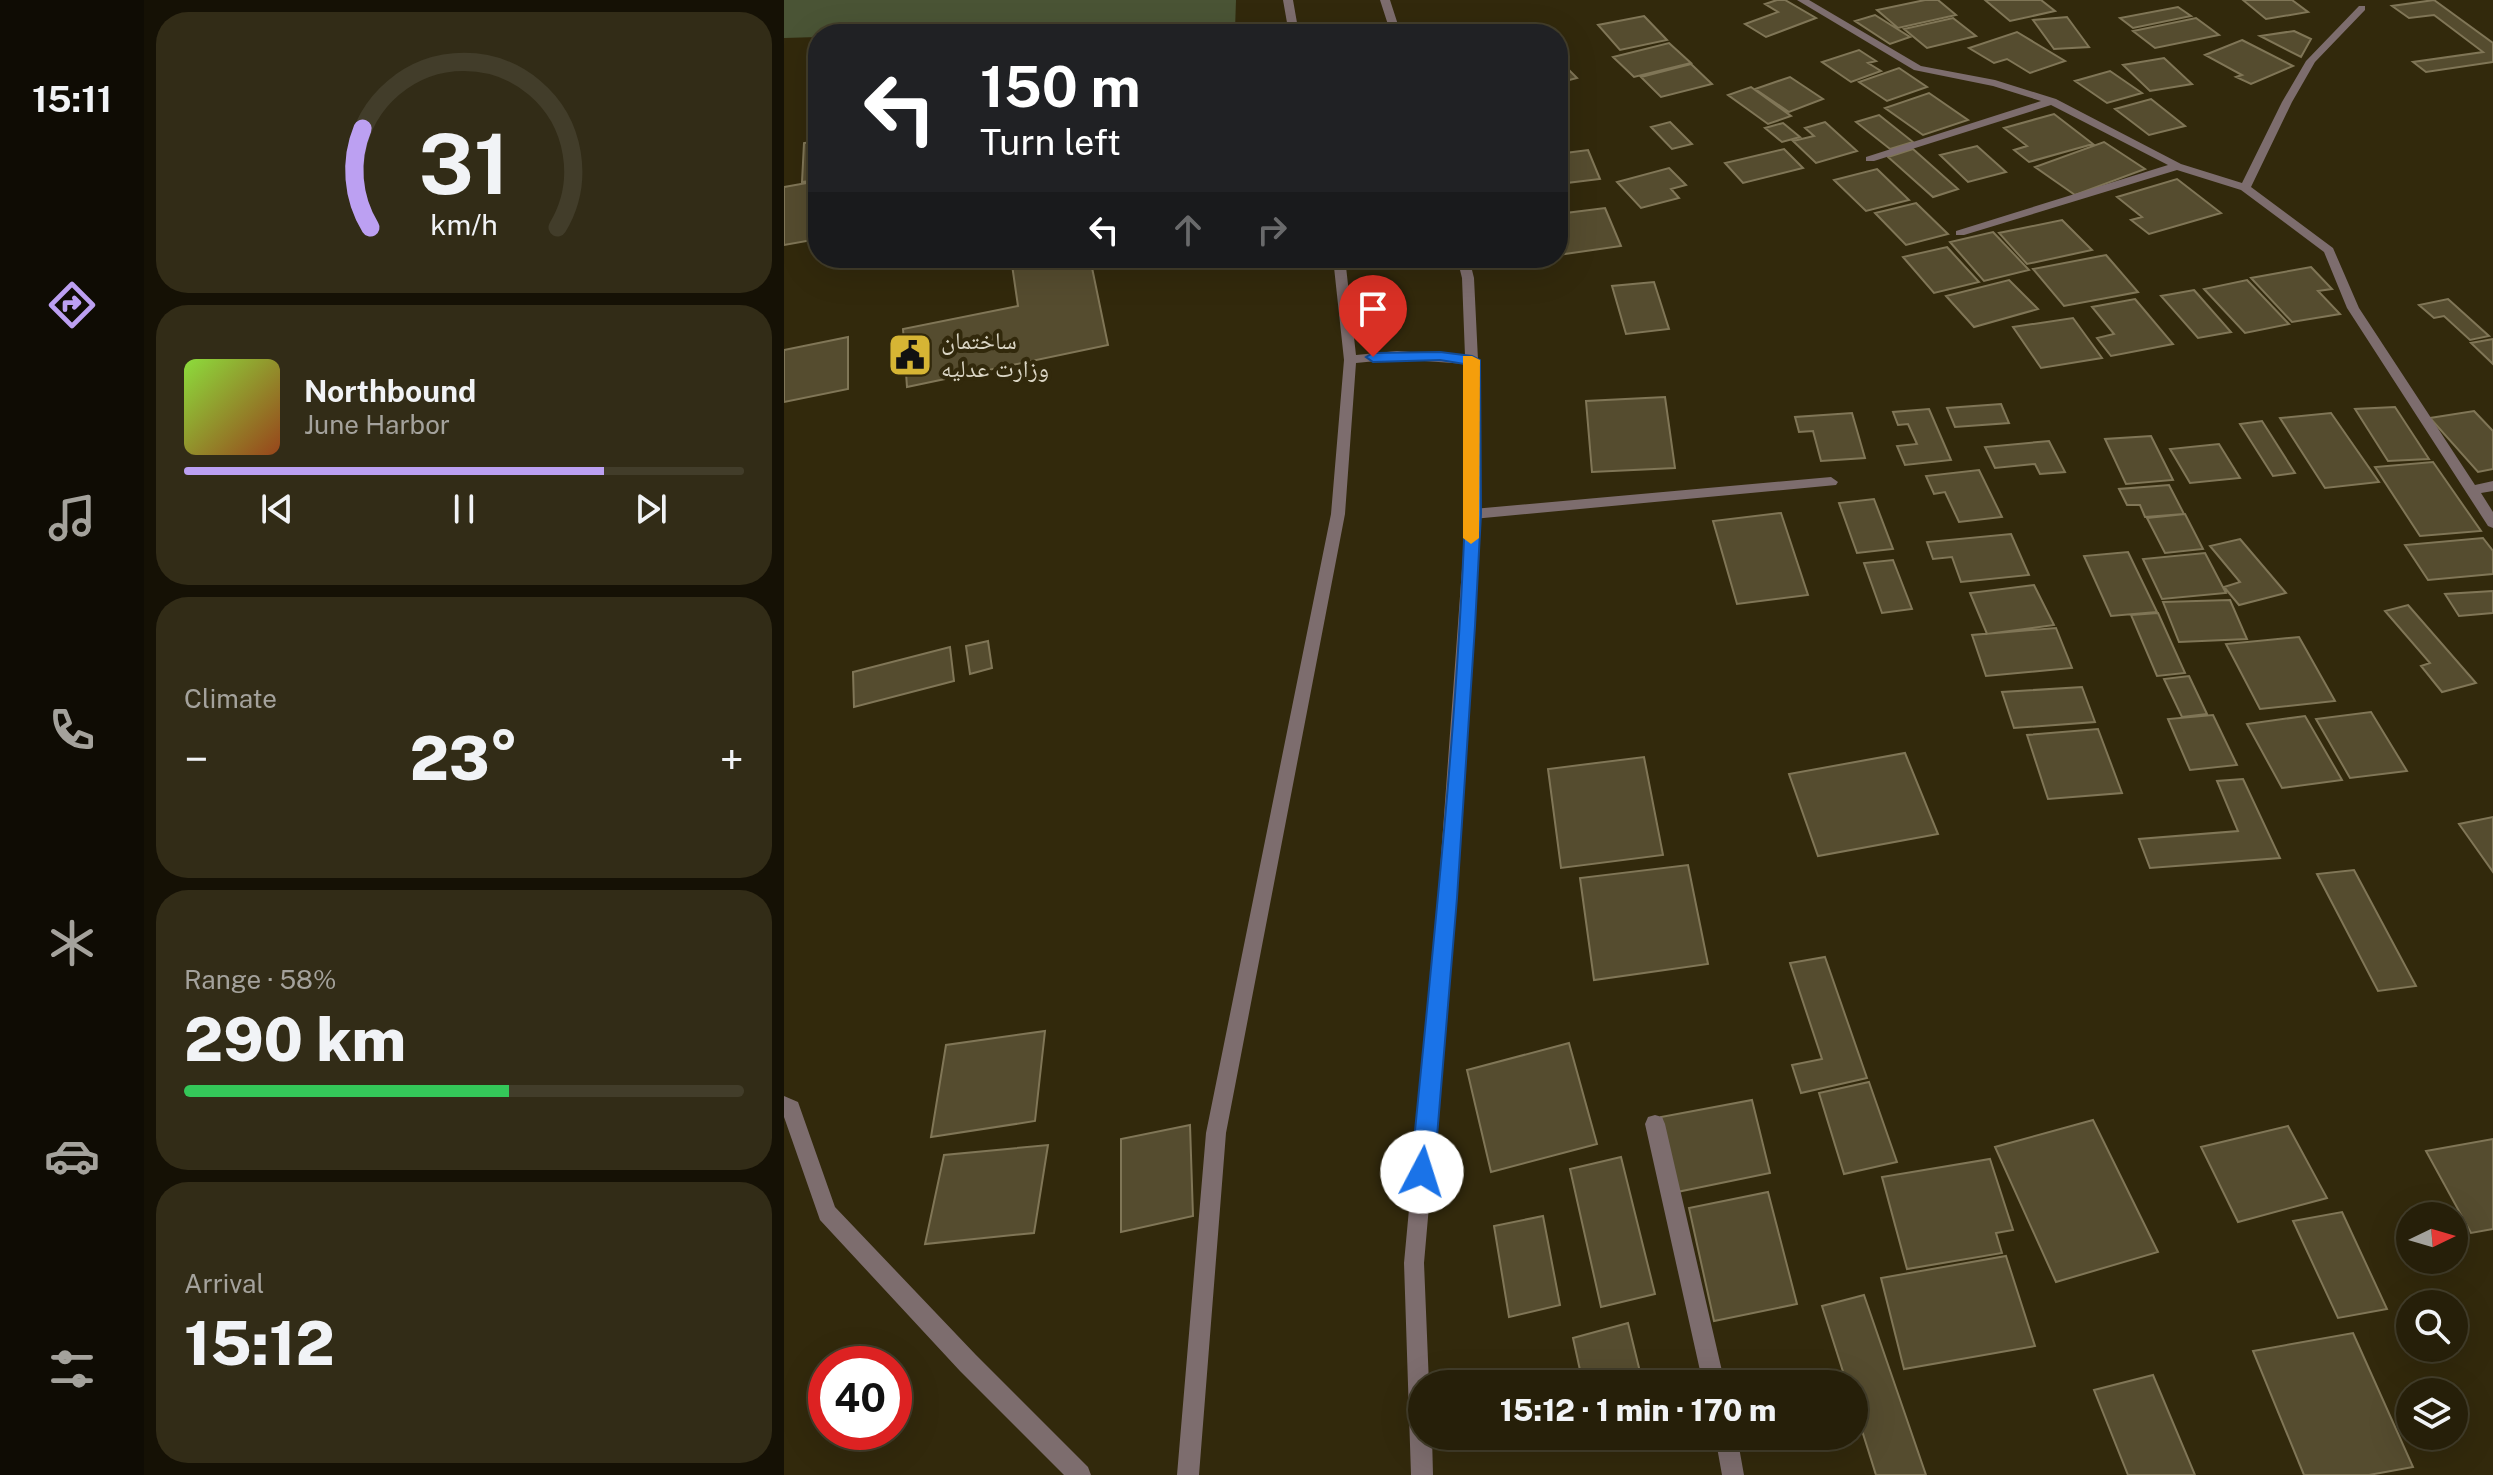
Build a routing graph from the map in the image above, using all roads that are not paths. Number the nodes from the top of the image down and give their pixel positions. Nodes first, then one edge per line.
1 (1288, 0) edge
2 (1385, 0) edge
3 (1802, 0) edge
4 (2362, 8) dead end
5 (1292, 24) edge
6 (1393, 24) edge
7 (2052, 101) junction
8 (1870, 159) dead end
9 (2177, 166) junction
10 (2245, 188) junction
11 (1960, 233) dead end
12 (1340, 268) edge
13 (1466, 268) edge
14 (1350, 360) junction
15 (1472, 360) junction
16 (1831, 482) dead end
17 (2493, 486) edge
18 (2471, 490) junction
19 (1473, 514) junction
20 (2493, 523) edge
21 (784, 1105) edge
22 (1655, 1124) dead end
23 (1711, 1370) edge
24 (1729, 1450) edge
25 (1080, 1475) edge
26 (1188, 1475) edge
27 (1422, 1475) edge
28 (1733, 1475) edge

1 - 5 street
2 - 6 street
3 - 7 street
4 - 10 street
7 - 8 street
7 - 9 street
9 - 10 street
9 - 11 street
10 - 18 street
12 - 14 street
13 - 15 street
14 - 15 street
14 - 26 street
15 - 19 street
16 - 19 street
17 - 18 street
18 - 20 street
19 - 27 street
21 - 25 street
22 - 23 street
24 - 28 street

